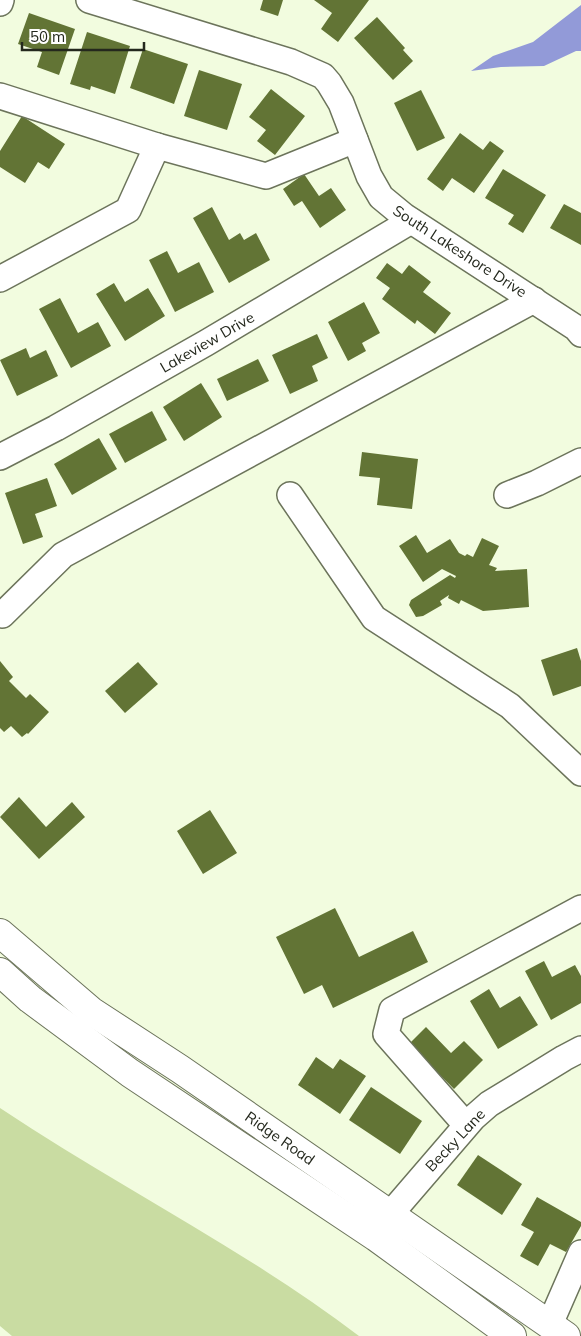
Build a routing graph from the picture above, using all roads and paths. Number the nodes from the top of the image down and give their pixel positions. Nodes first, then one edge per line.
1 (89, 0) edge
2 (0, 96) edge
3 (355, 140) junction
4 (157, 146) junction
5 (410, 221) junction
6 (0, 279) edge
7 (534, 300) junction
8 (581, 334) edge
9 (0, 457) edge
10 (581, 460) edge
11 (506, 494) dead end
12 (290, 495) dead end
13 (0, 613) edge
14 (581, 773) edge
15 (581, 908) edge
16 (10, 942) edge
17 (0, 973) edge
18 (581, 1049) edge
19 (466, 1125) junction
20 (391, 1215) junction
21 (376, 1238) junction
22 (581, 1253) edge
23 (558, 1330) edge
24 (512, 1336) edge

1 - 3 street, South Lakeshore Drive
2 - 4 street
3 - 4 street
3 - 5 street, South Lakeshore Drive
4 - 6 street
5 - 7 street, South Lakeshore Drive
5 - 9 street, Lakeview Drive
7 - 8 street, South Lakeshore Drive
7 - 13 street
10 - 11 street
12 - 14 street
15 - 19 street
16 - 17 main road
16 - 20 main road, Ridge Road
17 - 21 main road, Ridge Road
18 - 19 street, Becky Lane
19 - 20 street, Becky Lane
20 - 21 street, Becky Lane
20 - 23 main road, Ridge Road
21 - 24 main road, Ridge Road
22 - 23 street

